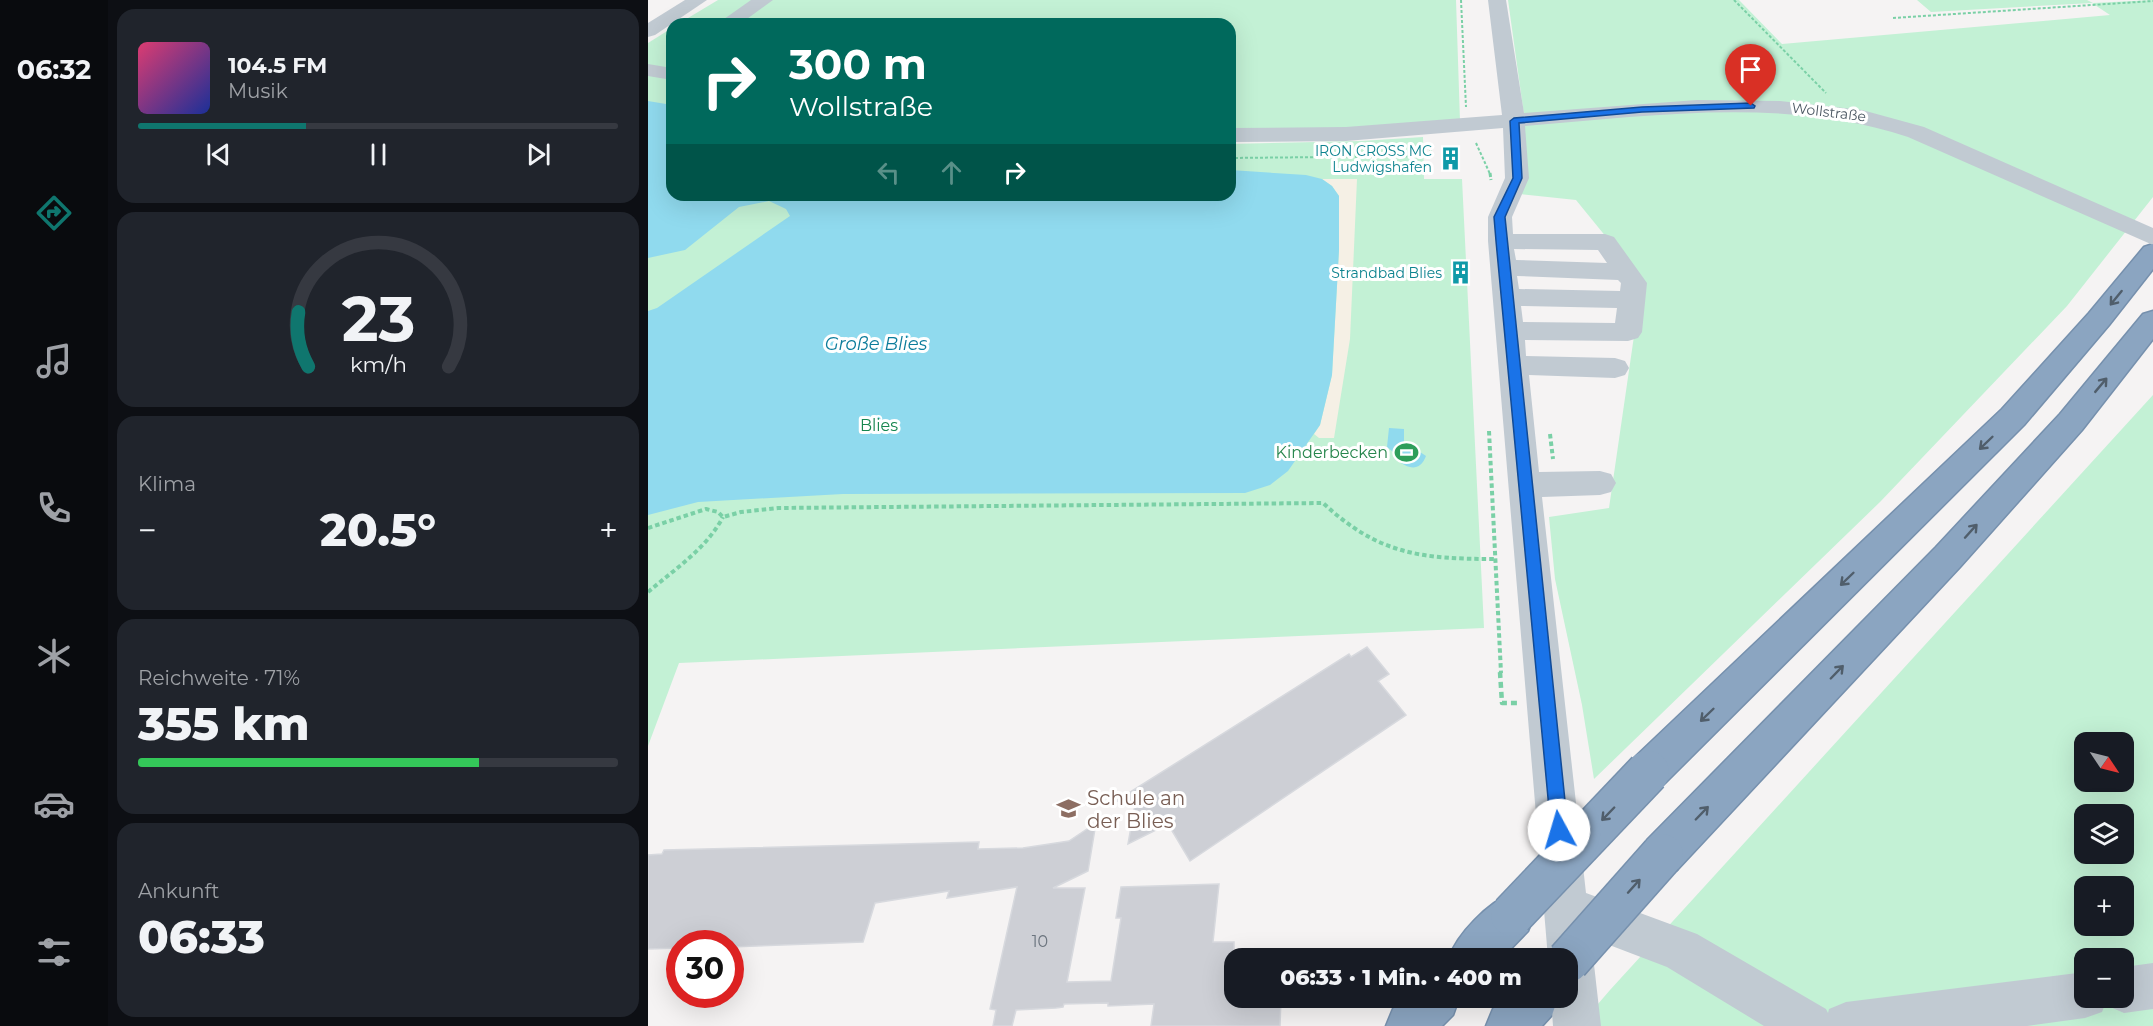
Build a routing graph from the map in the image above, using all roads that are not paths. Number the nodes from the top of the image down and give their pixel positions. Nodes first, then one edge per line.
1 (698, 0) edge
2 (764, 0) edge
3 (1497, 0) edge
4 (669, 18) edge
5 (736, 18) edge
6 (666, 20) edge
7 (648, 31) edge
8 (1514, 121) junction
9 (1236, 135) edge
10 (2153, 237) edge
11 (2153, 252) edge
12 (1506, 300) junction
13 (2153, 320) edge
14 (1615, 368) dead end
15 (1600, 483) dead end
16 (1524, 485) junction
17 (1568, 914) junction
18 (1481, 948) edge
19 (1578, 950) edge
20 (2153, 986) edge
21 (2134, 989) edge
22 (2074, 996) edge
23 (1427, 1008) edge
24 (1410, 1026) edge
25 (1577, 1026) edge
26 (1809, 1026) edge
27 (1846, 1026) edge

1 - 4 street
2 - 5 street
3 - 8 street
6 - 7 street
8 - 9 street, Wollstraße
8 - 10 street, Wollstraße
8 - 12 street
11 -> 18 highway, bridge
12 - 12 street
12 - 14 street
12 - 16 street
19 -> 13 highway, bridge
15 - 16 street
16 - 17 street
17 - 25 street
17 - 26 street
20 - 21 street
22 - 27 street
23 - 24 highway

